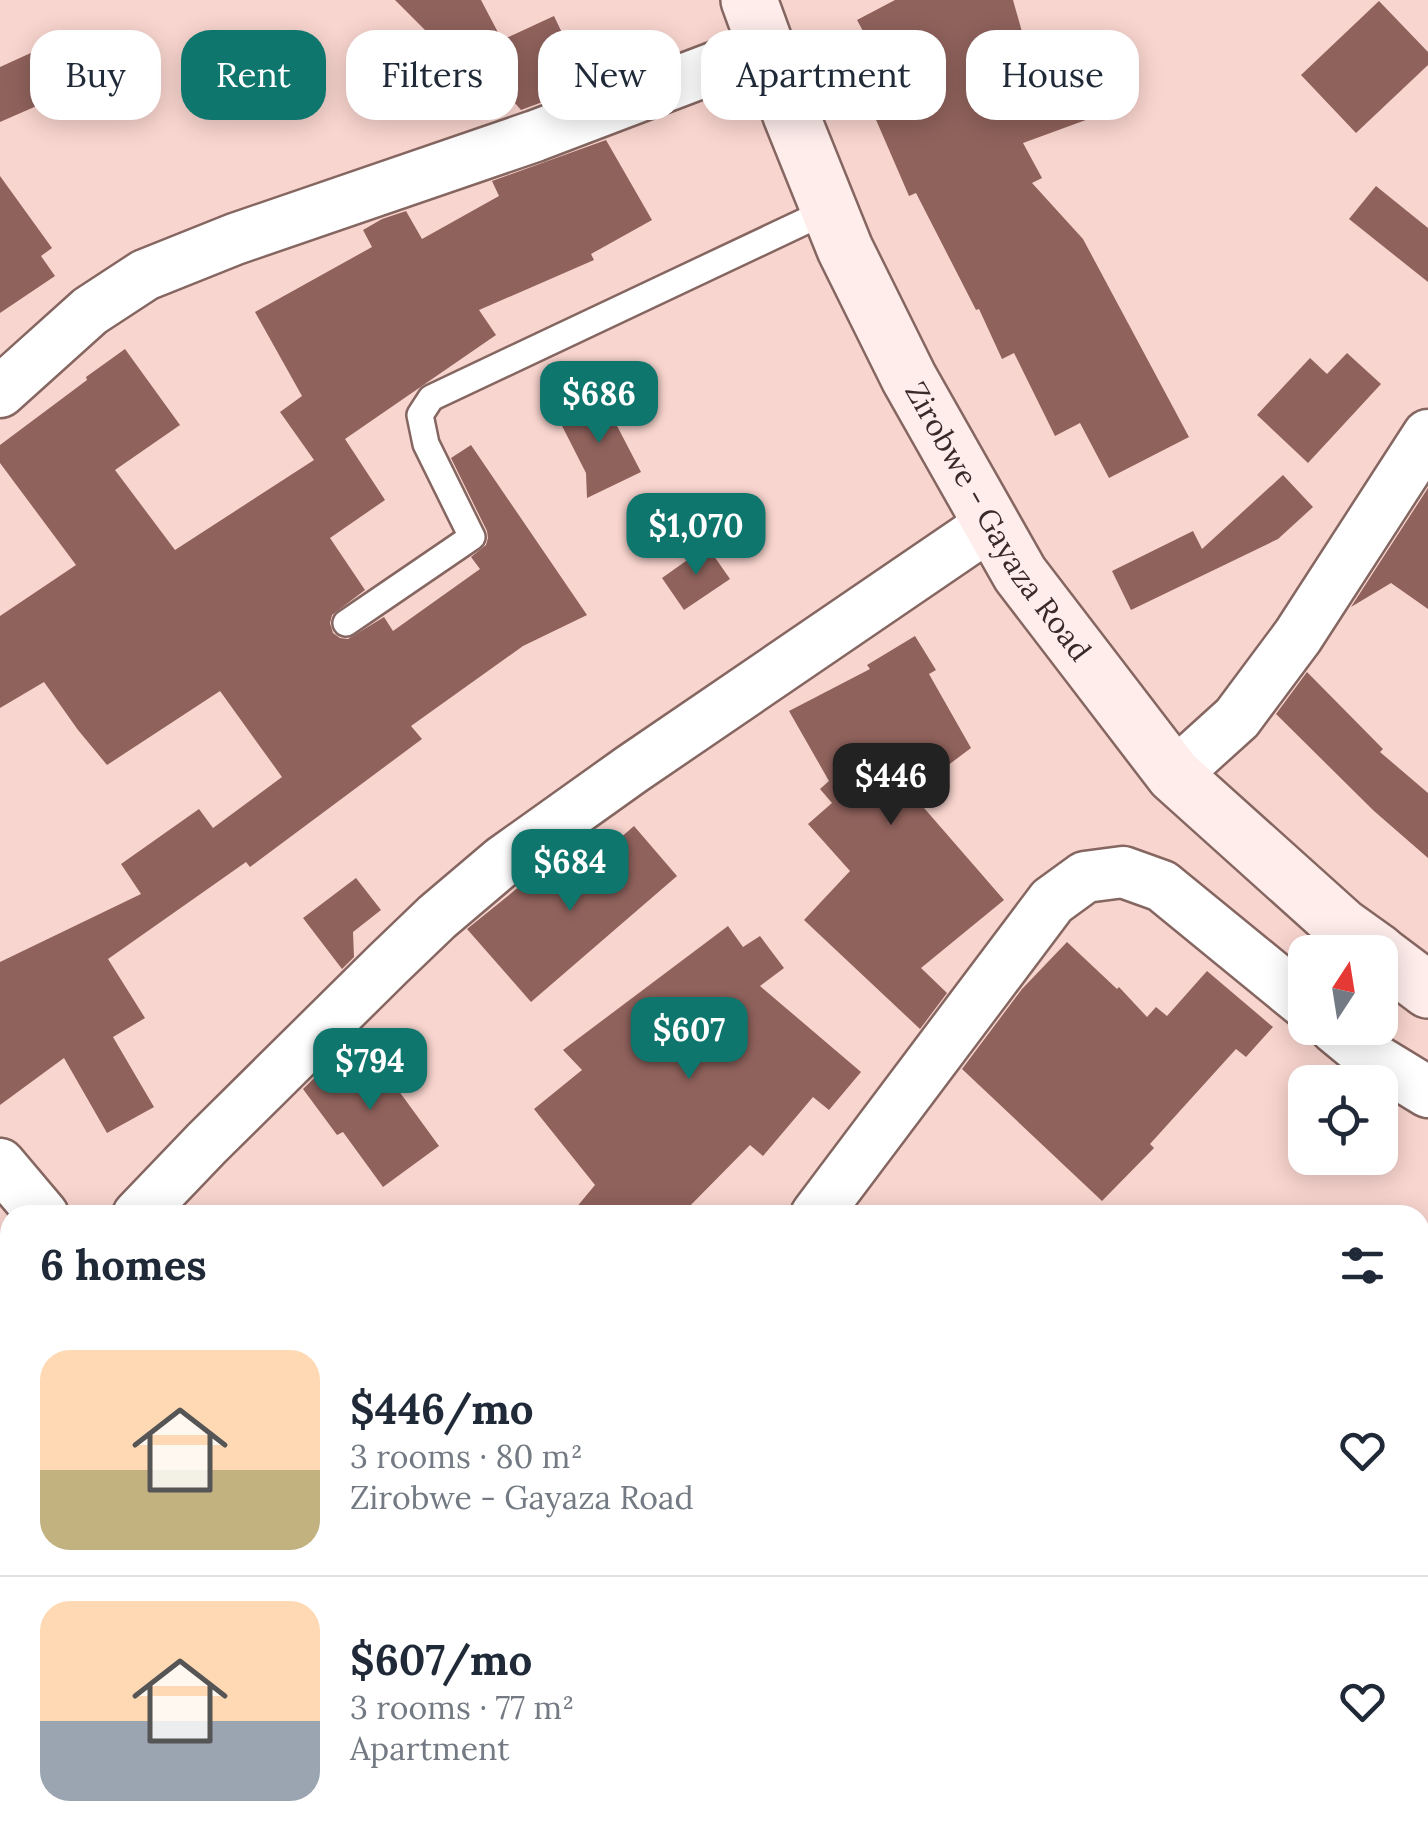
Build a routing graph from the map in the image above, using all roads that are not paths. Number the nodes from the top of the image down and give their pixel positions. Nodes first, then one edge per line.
1 (758, 24) edge
2 (828, 210) junction
3 (0, 392) edge
4 (1428, 435) edge
5 (991, 524) junction
6 (346, 623) dead end
7 (1174, 774) junction
8 (1356, 935) edge
9 (1398, 967) edge
10 (1288, 989) edge
11 (1428, 990) edge
12 (1355, 1045) edge
13 (1428, 1092) edge
14 (0, 1164) edge
15 (35, 1205) edge
16 (148, 1205) edge
17 (824, 1205) edge

1 - 2 street, Zirobwe - Gayaza Road
1 - 3 street
2 - 5 street, Zirobwe - Gayaza Road
2 - 6 lane
4 - 7 street
5 - 7 street, Zirobwe - Gayaza Road
5 - 16 street
7 - 8 street, Zirobwe - Gayaza Road
9 - 11 street, Zirobwe - Gayaza Road
10 - 17 street
12 - 13 street
14 - 15 street

